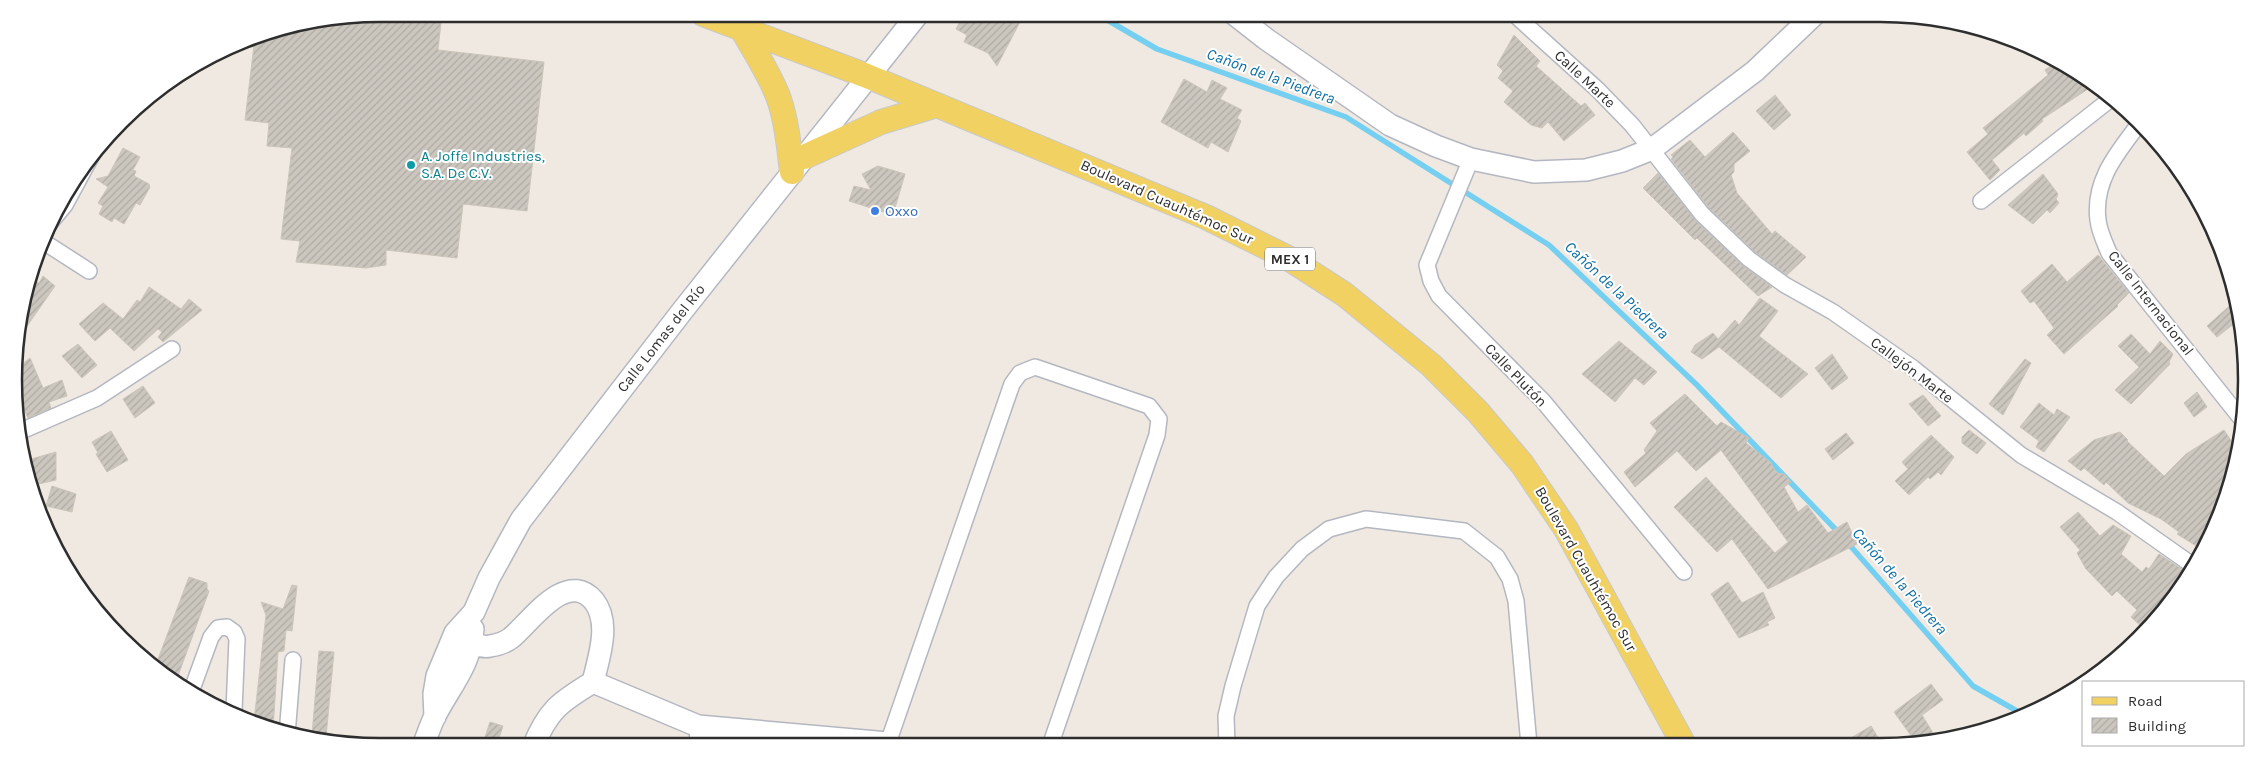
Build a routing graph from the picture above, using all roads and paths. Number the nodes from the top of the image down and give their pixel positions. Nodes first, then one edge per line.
1 (726, 22) edge
2 (911, 22) edge
3 (1244, 22) edge
4 (1523, 22) edge
5 (1807, 22) edge
6 (741, 27) junction
7 (867, 76) junction
8 (2106, 103) edge
9 (937, 105) junction
10 (2135, 129) edge
11 (1652, 149) junction
12 (1471, 159) junction
13 (798, 165) junction
14 (1981, 201) dead end
15 (49, 245) edge
16 (89, 271) dead end
17 (172, 349) dead end
18 (2236, 412) edge
19 (26, 429) edge
20 (2188, 562) edge
21 (1684, 572) dead end
22 (464, 638) junction
23 (292, 660) dead end
24 (593, 682) junction
25 (193, 686) edge
26 (559, 703) junction
27 (234, 707) edge
28 (288, 726) edge
29 (729, 730) junction
30 (698, 736) edge
31 (426, 738) edge
32 (537, 738) edge
33 (551, 738) edge
34 (722, 738) edge
35 (813, 738) edge
36 (889, 738) edge
37 (1053, 738) edge
38 (1227, 738) edge
39 (1528, 738) edge
40 (1680, 738) edge

1 - 6 main road, Boulevard Cuauhtémoc Sur / MEX 1
2 - 7 street, Calle Lomas del Río
3 - 12 street
4 - 11 street, Calle Marte
5 - 11 street
6 - 7 main road, Boulevard Cuauhtémoc Sur / MEX 1
6 - 13 main road
7 - 9 main road, Boulevard Cuauhtémoc Sur / MEX 1
7 - 13 street, Calle Lomas del Río
8 - 14 street
9 - 13 main road
9 - 40 main road, Boulevard Cuauhtémoc Sur / MEX 1
10 - 18 street, Calle Internacional
11 - 12 street
11 - 20 street, Callejón Marte
12 - 21 street, Calle Plutón
13 - 22 street, Calle Lomas del Río
15 - 16 street
17 - 19 street
22 - 24 street
22 - 31 street, Calle Lomas del Río
23 - 28 street
24 - 26 street
24 - 30 street
25 - 27 street
26 - 32 street
26 - 33 street
29 - 30 street
29 - 34 street
29 - 35 street
36 - 37 street
38 - 39 street

